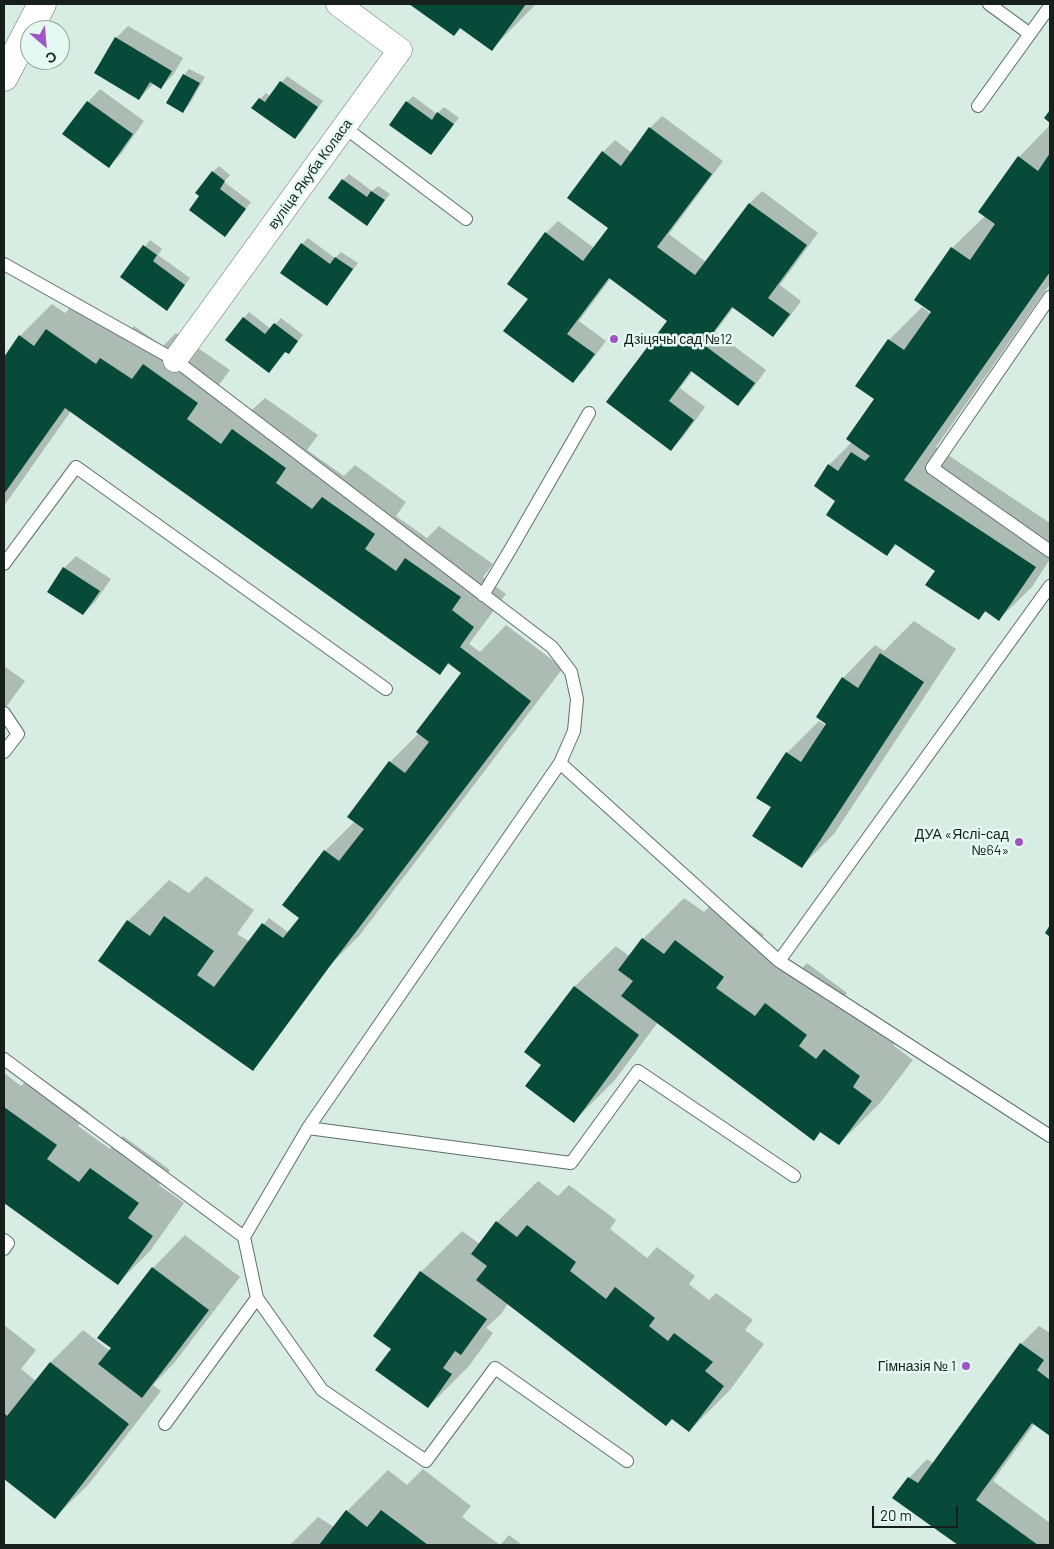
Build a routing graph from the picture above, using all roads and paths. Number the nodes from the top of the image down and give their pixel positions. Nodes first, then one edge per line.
1 (42, 4) edge
2 (338, 4) edge
3 (989, 4) edge
4 (1050, 6) edge
5 (1030, 34) junction
6 (4, 77) edge
7 (978, 106) dead end
8 (344, 127) junction
9 (466, 219) dead end
10 (4, 264) edge
11 (1050, 297) edge
12 (174, 360) junction
13 (589, 414) dead end
14 (1050, 551) edge
15 (4, 564) edge
16 (1050, 586) edge
17 (483, 595) junction
18 (386, 689) dead end
19 (4, 713) edge
20 (4, 752) edge
21 (560, 763) junction
22 (779, 961) junction
23 (4, 1059) edge
24 (308, 1128) junction
25 (1050, 1136) edge
26 (794, 1176) dead end
27 (244, 1237) junction
28 (4, 1240) edge
29 (4, 1249) edge
30 (257, 1298) junction
31 (166, 1424) dead end
32 (627, 1460) dead end

1 - 6 main road
2 - 8 street, вуліца Якуба Коласа
3 - 5 lane
4 - 5 lane
5 - 7 lane
8 - 9 lane
8 - 12 street, вуліца Якуба Коласа
10 - 12 lane
11 - 14 lane
12 - 17 lane
13 - 17 lane
15 - 18 lane
16 - 22 lane
17 - 21 lane
19 - 20 lane
21 - 22 lane
21 - 24 lane
22 - 25 lane
23 - 27 lane
24 - 26 lane
24 - 27 lane
27 - 30 lane
28 - 29 lane
30 - 31 lane
30 - 32 lane

